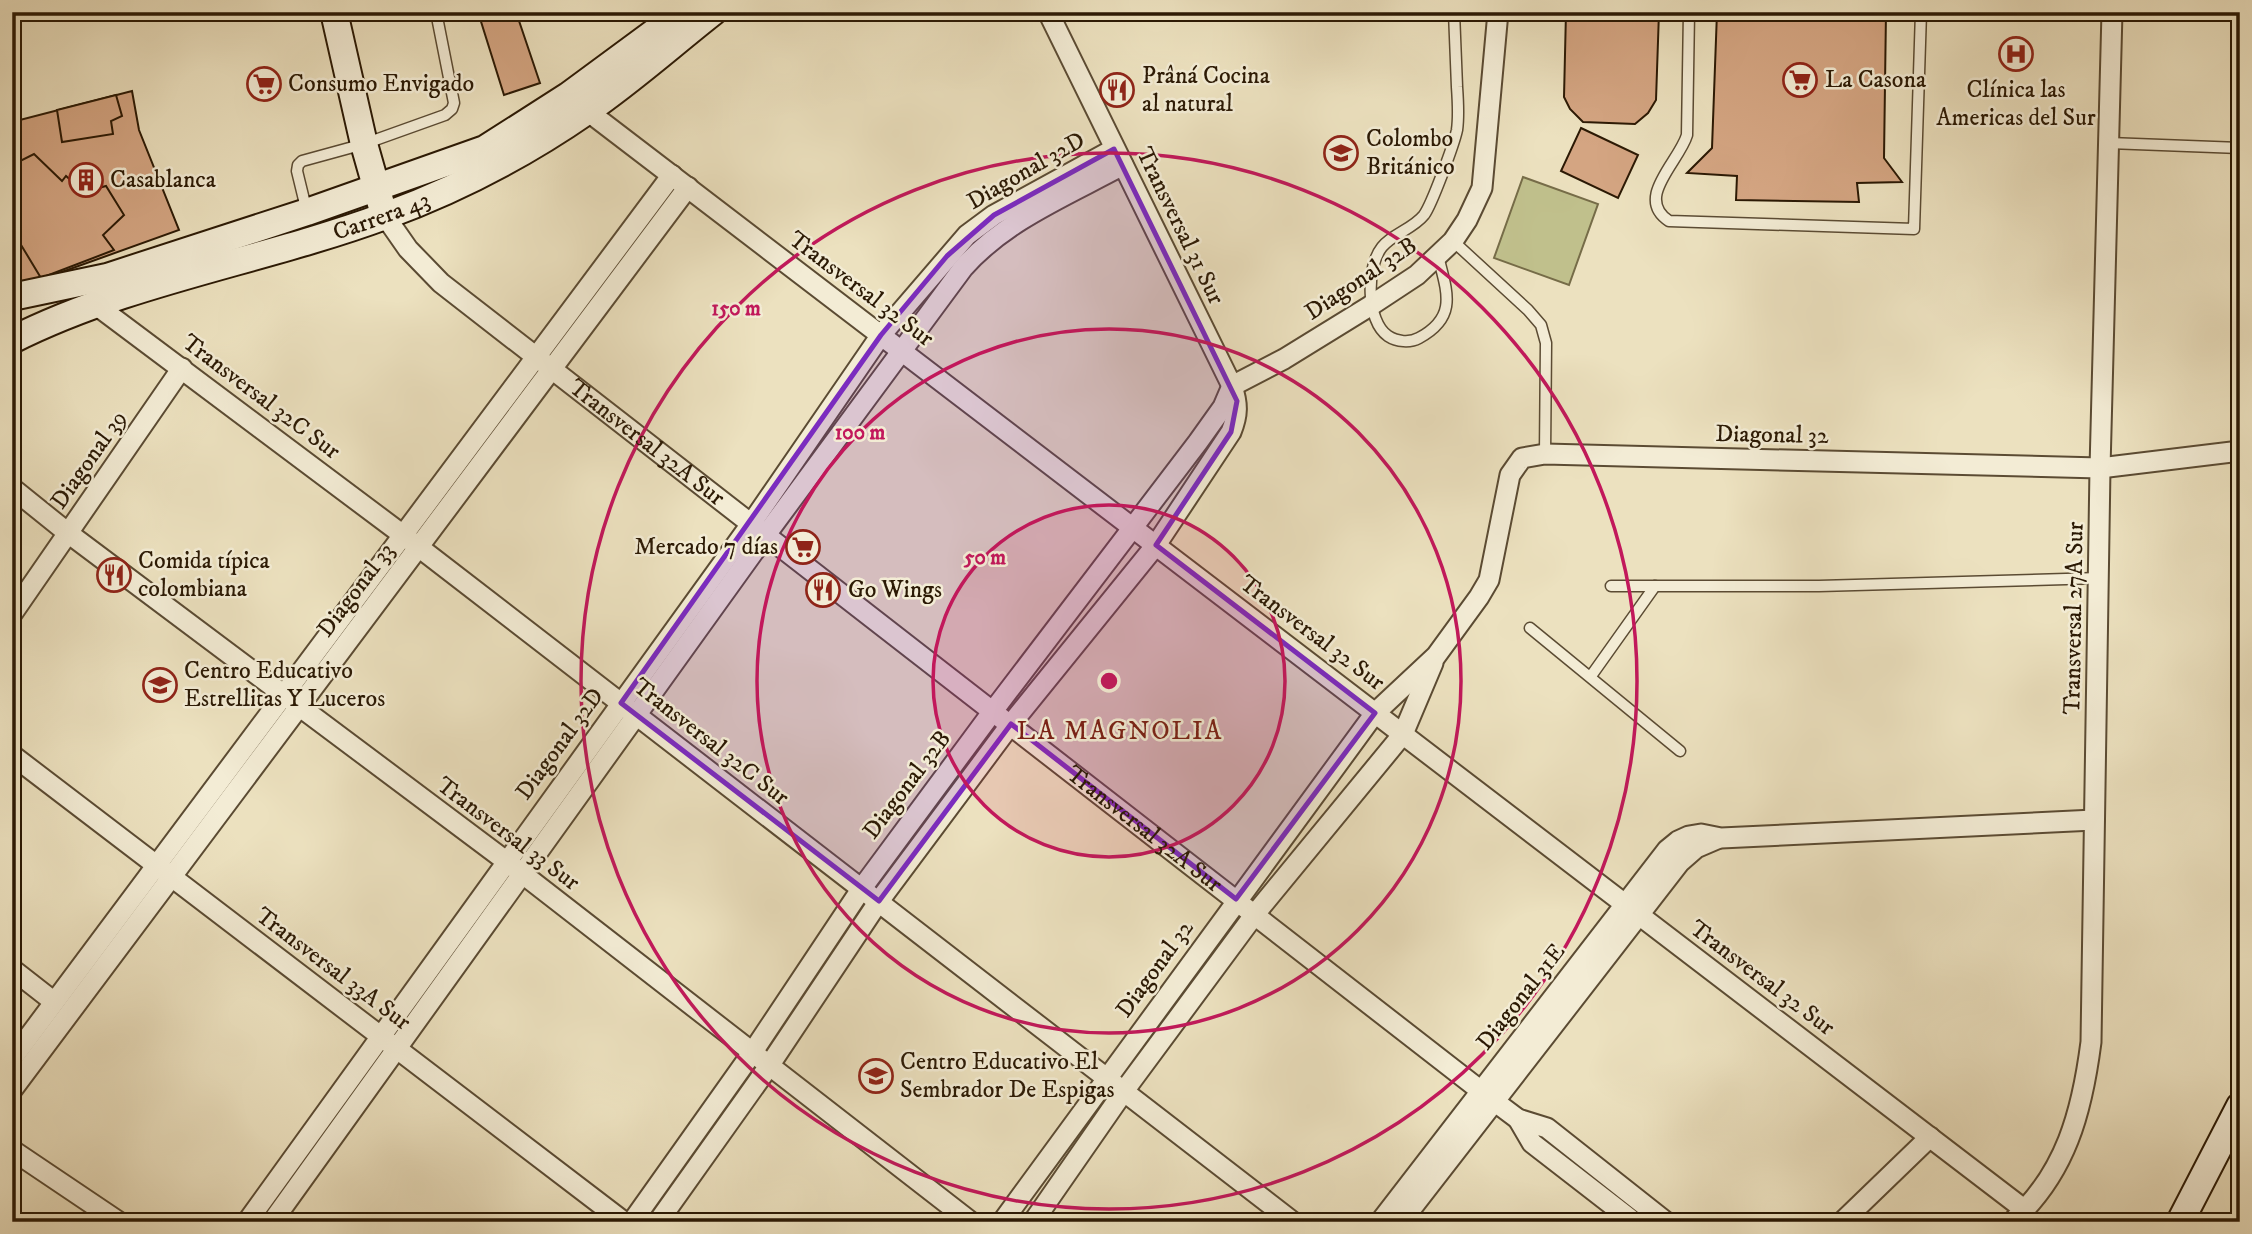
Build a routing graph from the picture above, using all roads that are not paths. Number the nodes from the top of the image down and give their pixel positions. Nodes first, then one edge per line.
1 (334, 12) edge
2 (436, 12) edge
3 (682, 12) edge
4 (713, 12) edge
5 (1048, 12) edge
6 (1454, 12) edge
7 (1498, 12) edge
8 (1689, 12) edge
9 (1921, 12) edge
10 (2112, 12) edge
11 (578, 103) junction
12 (2109, 143) junction
13 (364, 144) junction
14 (2240, 148) edge
15 (1119, 157) junction
16 (672, 175) junction
17 (688, 187) junction
18 (376, 189) junction
19 (307, 212) junction
20 (385, 216) junction
21 (1453, 241) junction
22 (1438, 256) junction
23 (12, 297) edge
24 (96, 305) junction
25 (1370, 306) junction
26 (881, 335) junction
27 (12, 340) edge
28 (901, 351) junction
29 (534, 357) junction
30 (182, 368) junction
31 (551, 370) junction
32 (1232, 386) junction
33 (2240, 451) edge
34 (1545, 454) junction
35 (2100, 468) junction
36 (12, 488) edge
37 (1132, 527) junction
38 (758, 530) junction
39 (68, 533) junction
40 (403, 535) junction
41 (1156, 545) junction
42 (418, 547) junction
43 (2100, 578) junction
44 (1611, 586) dead end
45 (1655, 586) junction
46 (12, 614) edge
47 (1531, 628) dead end
48 (1436, 656) junction
49 (1591, 677) junction
50 (282, 695) junction
51 (621, 703) junction
52 (299, 707) junction
53 (993, 710) junction
54 (1375, 713) junction
55 (636, 715) junction
56 (1011, 724) junction
57 (1403, 734) junction
58 (1680, 751) dead end
59 (12, 755) edge
60 (2094, 820) junction
61 (506, 862) junction
62 (164, 871) junction
63 (522, 874) junction
64 (862, 888) junction
65 (1236, 899) junction
66 (879, 901) junction
67 (1632, 909) junction
68 (1255, 914) junction
69 (12, 969) edge
70 (53, 1001) junction
71 (380, 1036) junction
72 (397, 1048) junction
73 (752, 1053) junction
74 (12, 1059) edge
75 (769, 1066) junction
76 (1106, 1076) junction
77 (12, 1090) edge
78 (1125, 1091) junction
79 (1487, 1095) junction
80 (2240, 1105) edge
81 (1518, 1119) junction
82 (1930, 1137) junction
83 (12, 1150) edge
84 (2019, 1216) edge
85 (120, 1222) edge
86 (247, 1222) edge
87 (272, 1222) edge
88 (624, 1222) edge
89 (632, 1222) edge
90 (658, 1222) edge
91 (971, 1222) edge
92 (1002, 1222) edge
93 (1032, 1222) edge
94 (1293, 1222) edge
95 (1380, 1222) edge
96 (1401, 1222) edge
97 (1634, 1222) edge
98 (1667, 1222) edge
99 (1842, 1222) edge
100 (2180, 1222) edge

1 - 13 street, Transversal 32A Sur
2 - 13 lane
3 - 11 street, Carrera 43
4 - 11 street, Carrera 43
5 - 15 street, Transversal 31 Sur
6 - 25 lane
7 - 21 street, Diagonal 32B
8 - 9 lane
10 - 12 street, Transversal 27A Sur
11 - 16 street, Transversal 32 Sur
11 - 18 street, Carrera 43
11 - 20 street, Carrera 43
12 - 14 lane
12 - 35 street, Transversal 27A Sur
13 - 18 street, Transversal 32A Sur
13 - 19 lane
15 - 26 street, Diagonal 32D
15 - 28 street, Diagonal 32D
15 - 32 street, Transversal 31 Sur
16 - 17 street, Transversal 32 Sur
16 - 29 street, Diagonal 33
17 - 26 street, Transversal 32 Sur
17 - 31 street, Diagonal 33
18 - 19 street, Carrera 43
18 - 20 street, Transversal 32A Sur
19 - 23 street, Carrera 43
20 - 24 street, Carrera 43
20 - 29 street, Transversal 32A Sur
21 - 22 street, Diagonal 32B
21 - 34 lane
22 - 25 street, Diagonal 32B
22 - 25 lane
24 - 27 street, Carrera 43
24 - 30 street, Transversal 32C Sur
25 - 32 street, Diagonal 32B
26 - 28 street, Transversal 32 Sur
26 - 38 street, Diagonal 32D
28 - 37 street, Transversal 32 Sur
28 - 38 street, Diagonal 32D
29 - 31 street, Transversal 32A Sur
29 - 40 street, Diagonal 33
30 - 39 street, Diagonal 39
30 - 40 street, Transversal 32C Sur
31 - 38 street, Transversal 32A Sur
31 - 42 street, Diagonal 33
32 - 37 street, Diagonal 32B
32 - 41 street, Diagonal 32B
33 - 35 street, Diagonal 32
34 - 35 street, Diagonal 32
34 - 48 street, Diagonal 32
35 - 43 street, Transversal 27A Sur
36 - 39 street, Transversal 33 Sur
37 - 41 street, Transversal 32 Sur
37 - 53 street, Diagonal 32B
38 - 51 street, Diagonal 32D
38 - 53 street, Transversal 32A Sur
38 - 55 street, Diagonal 32D
39 - 46 street, Diagonal 39
39 - 50 street, Transversal 33 Sur
40 - 42 street, Transversal 32C Sur
40 - 50 street, Diagonal 33
41 - 54 street, Transversal 32 Sur
41 - 56 street, Diagonal 32B
42 - 51 street, Transversal 32C Sur
42 - 52 street, Diagonal 33
43 - 45 lane
43 - 60 street, Transversal 27A Sur
44 - 45 lane
45 - 49 lane
47 - 49 lane
48 - 54 street, Diagonal 32
48 - 57 street, Diagonal 32
49 - 58 lane
50 - 52 street, Transversal 33 Sur
50 - 62 street, Diagonal 33
51 - 55 street, Transversal 32C Sur
51 - 61 street, Diagonal 32D
52 - 61 street, Transversal 33 Sur
52 - 62 street, Diagonal 33
53 - 56 street, Transversal 32A Sur
53 - 64 street, Diagonal 32B
54 - 57 street, Transversal 32 Sur
54 - 65 street, Diagonal 32
55 - 63 street, Diagonal 32D
55 - 64 street, Transversal 32C Sur
56 - 65 street, Transversal 32A Sur
56 - 66 street, Diagonal 32B
57 - 67 street, Transversal 32 Sur
57 - 68 street, Diagonal 32
59 - 62 street, Transversal 33A Sur
60 - 67 street, Diagonal 31E
60 - 84 street, Transversal 27A Sur
61 - 63 street, Transversal 33 Sur
61 - 71 street, Diagonal 32D
62 - 70 street, Diagonal 33
62 - 71 street, Transversal 33A Sur
62 - 77 street, Diagonal 33
63 - 72 street, Diagonal 32D
63 - 73 street, Transversal 33 Sur
64 - 66 street, Transversal 32C Sur
64 - 73 street, Diagonal 32B
65 - 68 street, Transversal 32A Sur
65 - 76 street, Diagonal 32
66 - 75 street, Diagonal 32B
66 - 76 street, Transversal 32C Sur
67 - 79 street, Diagonal 31E
67 - 82 street, Transversal 32 Sur
68 - 78 street, Diagonal 32
68 - 79 street, Transversal 32A Sur
69 - 70 street
70 - 74 street, Diagonal 33
71 - 72 street, Transversal 33A Sur
71 - 86 street, Diagonal 32D
72 - 87 street, Diagonal 32D
72 - 88 street, Transversal 33A Sur
73 - 75 street, Transversal 33 Sur
73 - 89 street, Diagonal 32B
75 - 90 street, Diagonal 32B
75 - 91 street, Transversal 33 Sur
76 - 78 street, Transversal 32C Sur
76 - 92 street, Diagonal 32
78 - 93 street, Diagonal 32
78 - 94 street, Transversal 32C Sur
79 - 81 street, Transversal 32A Sur
79 - 95 street, Diagonal 31E
79 - 96 street, Diagonal 31E
80 - 100 street
81 - 97 street, Transversal 32A Sur
81 - 98 street, Transversal 32A Sur
82 - 84 street, Transversal 32 Sur
82 - 99 street
83 - 85 street

